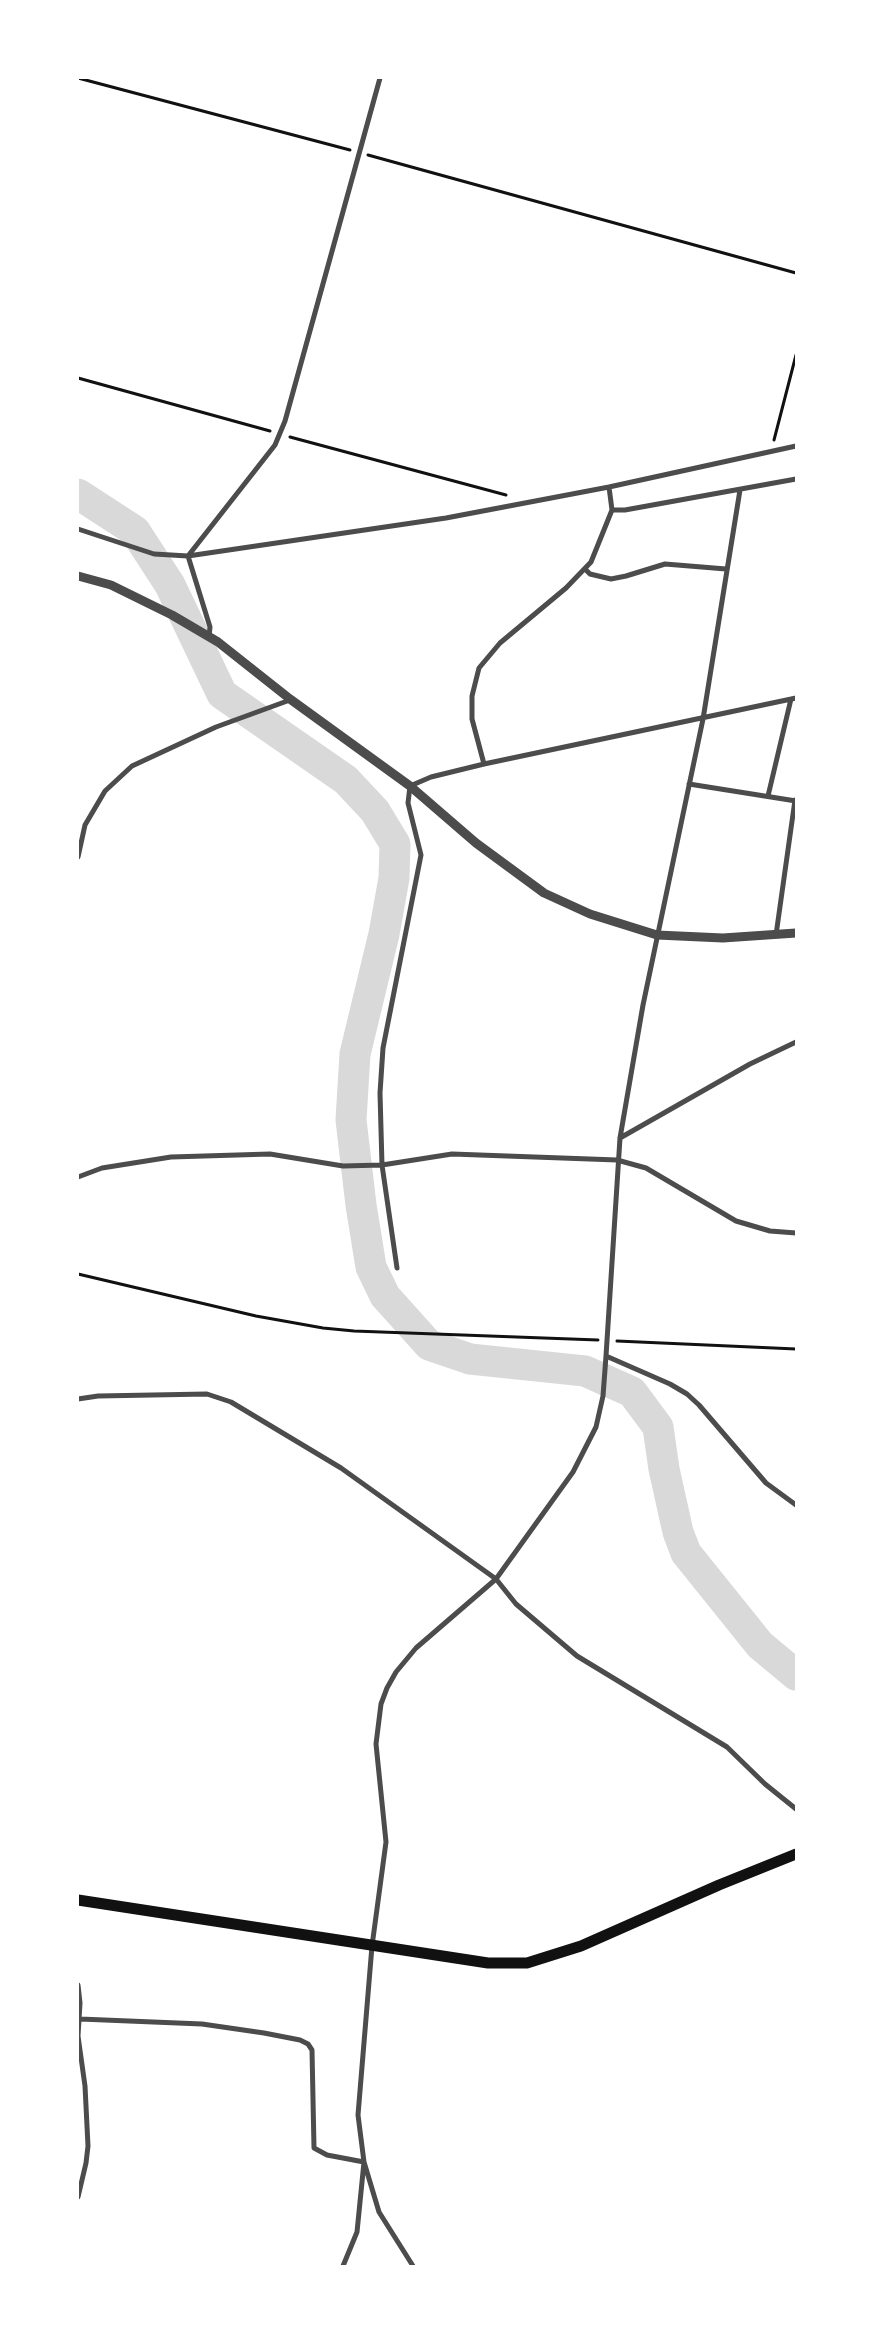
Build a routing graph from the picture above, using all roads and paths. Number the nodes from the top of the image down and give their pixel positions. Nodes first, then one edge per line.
1 (78, 78) edge
2 (380, 78) edge
3 (360, 153) junction
4 (796, 273) edge
5 (796, 356) edge
6 (78, 378) edge
7 (279, 434) junction
8 (796, 446) edge
9 (775, 451) junction
10 (796, 480) edge
11 (609, 487) junction
12 (740, 490) junction
13 (509, 506) junction
14 (612, 510) junction
15 (78, 528) edge
16 (188, 556) junction
17 (585, 569) junction
18 (726, 569) junction
19 (78, 576) edge
20 (209, 637) junction
21 (290, 699) junction
22 (794, 699) edge
23 (703, 719) junction
24 (484, 764) junction
25 (689, 784) junction
26 (410, 786) junction
27 (768, 796) junction
28 (796, 801) edge
29 (78, 857) edge
30 (796, 933) edge
31 (657, 935) junction
32 (776, 935) junction
33 (796, 1042) edge
34 (620, 1138) junction
35 (617, 1160) junction
36 (382, 1165) junction
37 (78, 1177) edge
38 (796, 1233) edge
39 (397, 1268) dead end
40 (78, 1274) edge
41 (606, 1341) junction
42 (796, 1349) edge
43 (606, 1356) junction
44 (78, 1400) edge
45 (796, 1505) edge
46 (496, 1579) junction
47 (796, 1809) edge
48 (796, 1854) edge
49 (78, 1900) edge
50 (372, 1946) junction
51 (78, 1986) edge
52 (80, 2019) junction
53 (364, 2162) junction
54 (78, 2197) edge
55 (343, 2266) edge
56 (413, 2266) edge

1 - 3 path
2 - 3 street
3 - 4 path
3 - 7 street
5 - 9 path
6 - 7 path
7 - 13 path
7 - 16 street
8 - 9 street
9 - 11 street
10 - 12 street
11 - 13 street
11 - 14 street
12 - 14 street
12 - 18 street
13 - 16 street
14 - 17 street
15 - 16 street
16 - 20 street
17 - 18 street
17 - 24 street
18 - 23 street
19 - 20 street
20 - 21 street
21 - 26 street
21 - 29 street
22 - 23 street
22 - 27 street
23 - 24 street
23 - 25 street
24 - 26 street
25 - 27 street
25 - 31 street
26 - 31 street
26 - 36 street
27 - 28 street
28 - 32 street
30 - 32 street
31 - 32 street
31 - 34 street
33 - 34 street
34 - 35 street
35 - 36 street
35 - 38 street
35 - 41 street
36 - 37 street
36 - 39 street
40 - 41 path
41 - 42 path
41 - 43 street
43 - 45 street
43 - 46 street
44 - 46 street
46 - 47 street
46 - 50 street
48 - 50 main road
49 - 50 main road
50 - 53 street
51 - 52 street
52 - 53 street
52 - 54 street
53 - 55 street
53 - 56 street

